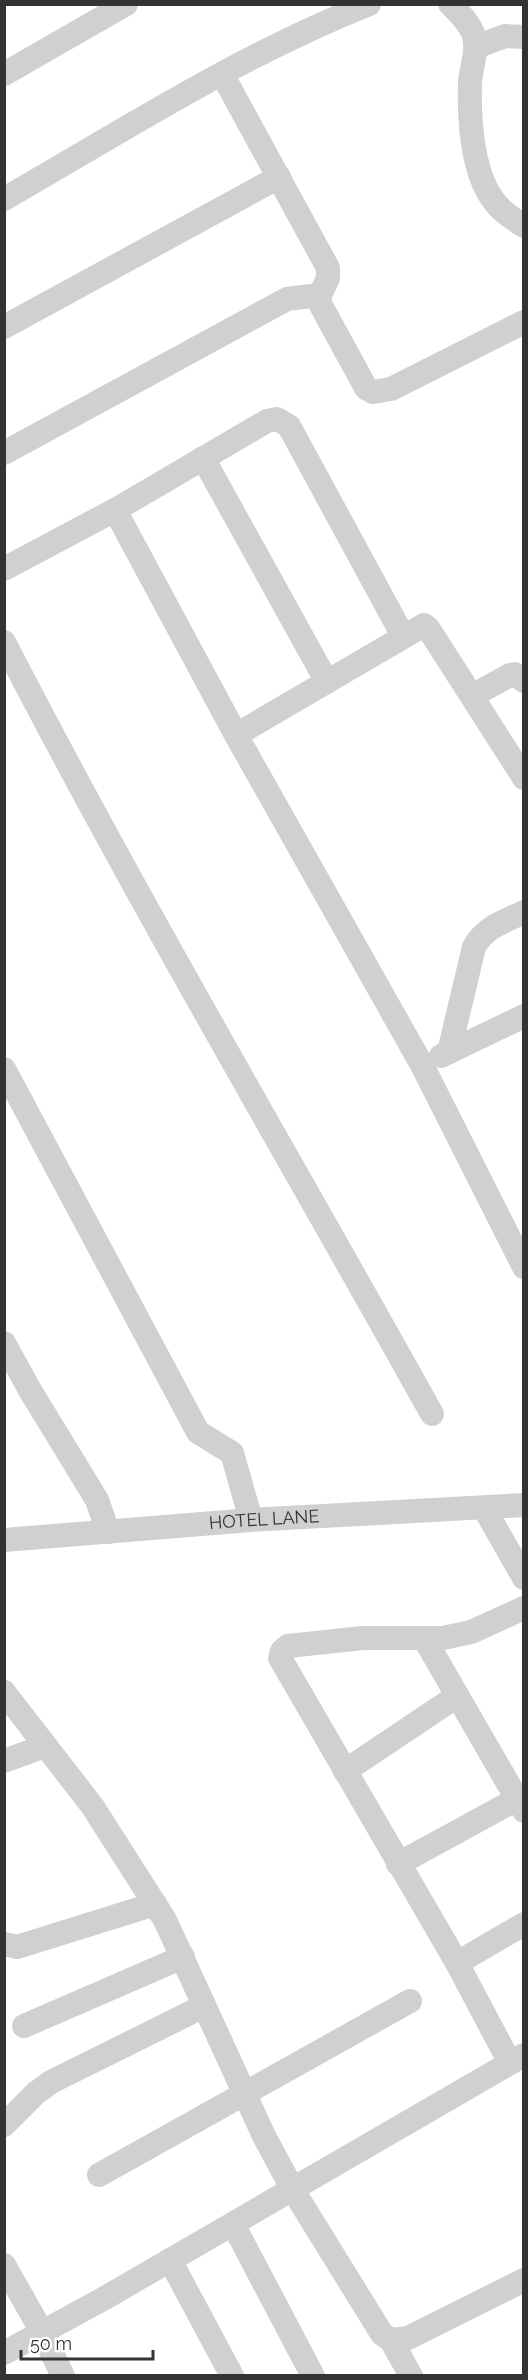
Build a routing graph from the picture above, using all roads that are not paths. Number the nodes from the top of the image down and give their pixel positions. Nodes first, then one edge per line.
1 (126, 4) edge
2 (369, 4) edge
3 (450, 4) edge
4 (524, 37) edge
5 (476, 47) junction
6 (4, 74) edge
7 (222, 74) junction
8 (279, 177) junction
9 (4, 199) edge
10 (524, 226) edge
11 (318, 300) junction
12 (524, 322) edge
13 (4, 327) edge
14 (4, 453) edge
15 (203, 458) junction
16 (115, 510) junction
17 (4, 569) edge
18 (404, 636) junction
19 (4, 642) edge
20 (524, 681) edge
21 (327, 682) junction
22 (472, 696) junction
23 (236, 735) junction
24 (524, 778) edge
25 (524, 912) edge
26 (524, 1016) edge
27 (449, 1052) junction
28 (422, 1065) junction
29 (4, 1069) edge
30 (524, 1267) edge
31 (4, 1342) edge
32 (432, 1414) dead end
33 (524, 1505) edge
34 (484, 1508) junction
35 (104, 1519) junction
36 (251, 1521) junction
37 (4, 1540) edge
38 (524, 1578) edge
39 (524, 1608) edge
40 (424, 1638) junction
41 (4, 1692) edge
42 (457, 1696) junction
43 (45, 1746) junction
44 (4, 1761) edge
45 (345, 1771) junction
46 (520, 1805) edge
47 (398, 1864) junction
48 (155, 1904) junction
49 (524, 1924) edge
50 (4, 1944) edge
51 (183, 1957) junction
52 (457, 1963) junction
53 (411, 2001) dead end
54 (204, 2006) junction
55 (24, 2026) dead end
56 (517, 2059) edge
57 (245, 2094) junction
58 (4, 2125) edge
59 (99, 2175) dead end
60 (293, 2190) junction
61 (233, 2224) junction
62 (170, 2260) junction
63 (4, 2265) edge
64 (524, 2280) edge
65 (42, 2332) junction
66 (391, 2340) junction
67 (4, 2353) edge
68 (63, 2376) edge
69 (232, 2376) edge
70 (313, 2376) edge
71 (411, 2376) edge

1 - 6 street
2 - 7 street
3 - 5 street
4 - 5 street
5 - 10 street
7 - 8 street
7 - 9 street
8 - 11 street
8 - 13 street
11 - 12 street
11 - 14 street
15 - 16 street
15 - 18 street
15 - 21 street
16 - 17 street
16 - 23 street
18 - 21 street
18 - 22 street
19 - 32 street
20 - 22 street
21 - 23 street
22 - 24 street
23 - 28 street
25 - 27 street
26 - 27 street
27 - 28 street
28 - 30 street
29 - 36 street
31 - 35 street
33 - 34 street, HOTEL LANE
34 - 36 street, HOTEL LANE
34 - 38 street
35 - 36 street, HOTEL LANE
35 - 37 street, HOTEL LANE
39 - 40 street
40 - 42 street
40 - 45 street
41 - 43 street
42 - 45 street
42 - 46 street
43 - 44 street
43 - 48 street
45 - 47 street
46 - 47 street
47 - 52 street
48 - 50 street
48 - 51 street
49 - 52 street
51 - 54 street
51 - 55 street
52 - 56 street
53 - 57 street
54 - 57 street
54 - 58 street
56 - 60 street
57 - 59 street
57 - 60 street
60 - 61 street
60 - 66 street
61 - 62 street
61 - 70 street
62 - 65 street
62 - 69 street
63 - 65 street
64 - 66 street
65 - 67 street
65 - 68 street
66 - 71 street

